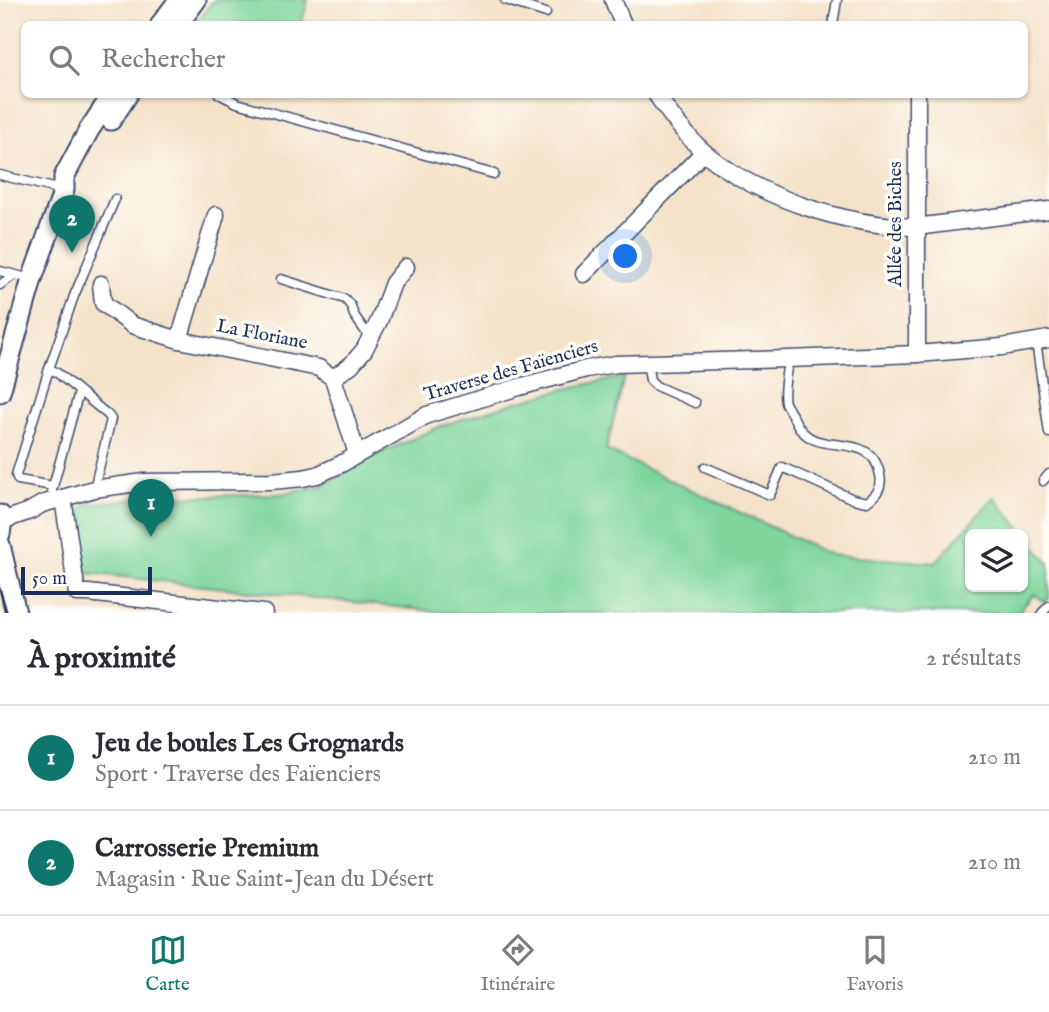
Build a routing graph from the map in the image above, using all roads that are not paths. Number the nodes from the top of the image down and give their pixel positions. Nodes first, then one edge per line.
1 (179, 0) edge
2 (196, 0) edge
3 (505, 0) edge
4 (837, 0) edge
5 (616, 1) edge
6 (546, 13) dead end
7 (163, 21) edge
8 (180, 21) edge
9 (622, 21) edge
10 (834, 21) edge
11 (110, 98) edge
12 (125, 98) edge
13 (227, 98) edge
14 (659, 98) edge
15 (917, 98) edge
16 (704, 152) junction
17 (494, 174) dead end
18 (0, 175) edge
19 (64, 190) junction
20 (115, 199) dead end
21 (1049, 210) edge
22 (215, 215) dead end
23 (916, 227) junction
24 (405, 267) dead end
25 (0, 271) edge
26 (584, 274) dead end
27 (23, 277) junction
28 (281, 279) dead end
29 (101, 284) dead end
30 (0, 285) edge
31 (370, 338) junction
32 (179, 340) junction
33 (1043, 340) edge
34 (917, 354) junction
35 (788, 359) junction
36 (647, 362) junction
37 (49, 369) junction
38 (333, 378) junction
39 (0, 392) edge
40 (79, 392) junction
41 (695, 403) dead end
42 (1049, 433) edge
43 (357, 454) junction
44 (705, 467) dead end
45 (94, 489) junction
46 (52, 497) junction
47 (0, 520) edge
48 (0, 545) edge
49 (1049, 606) edge
50 (16, 613) edge
51 (264, 613) edge
52 (1042, 613) edge

1 - 7 street
2 - 8 street
3 - 6 lane
4 - 10 lane
5 - 9 street
11 - 19 street
12 - 19 street
13 - 17 lane
14 - 16 street
15 - 23 street, Allée des Biches
16 - 23 street
16 - 26 street
18 - 19 lane
19 - 27 street
20 - 37 lane
21 - 23 street
22 - 32 street
23 - 34 street, Allée des Biches
24 - 31 street
25 - 27 lane
27 - 30 lane
27 - 39 street
28 - 31 lane
29 - 32 street, La Floriane
31 - 38 street
32 - 38 street, La Floriane
33 - 34 street, Traverse des Faïenciers
33 - 42 lane
34 - 35 street, Traverse des Faïenciers
35 - 36 street, Traverse des Faïenciers
35 - 44 lane
36 - 41 lane
36 - 43 street, Traverse des Faïenciers
37 - 40 lane
37 - 46 lane
38 - 43 street
40 - 45 lane
40 - 46 lane
43 - 45 street, Traverse des Faïenciers
45 - 46 street, Traverse des Faïenciers
46 - 47 street, Traverse des Faïenciers
46 - 51 street
48 - 50 street
49 - 52 lane

